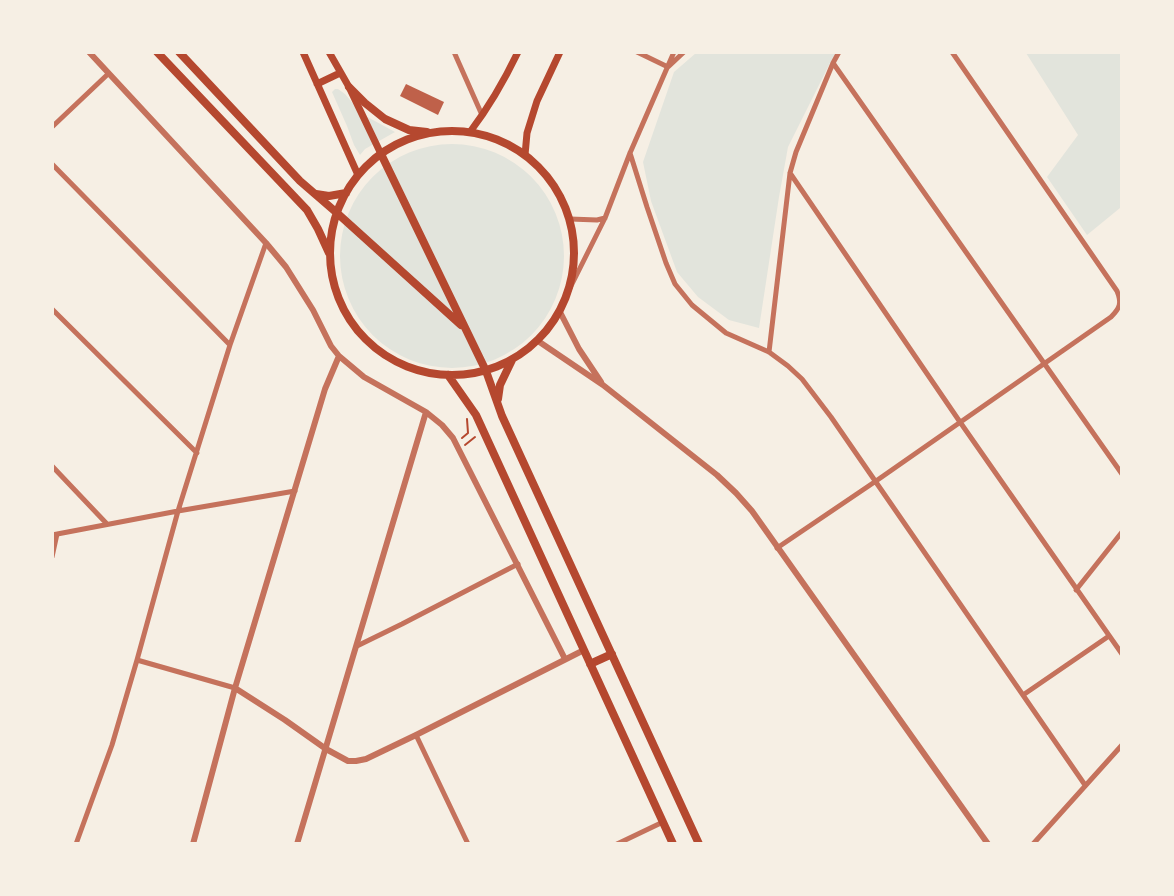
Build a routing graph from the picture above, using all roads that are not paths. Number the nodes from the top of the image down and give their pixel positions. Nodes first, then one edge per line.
1 (89, 52) edge
2 (157, 52) edge
3 (179, 52) edge
4 (303, 52) edge
5 (329, 52) edge
6 (454, 52) edge
7 (518, 52) edge
8 (560, 52) edge
9 (637, 52) edge
10 (674, 52) edge
11 (684, 52) edge
12 (839, 52) edge
13 (952, 52) edge
14 (833, 63) junction
15 (668, 67) junction
16 (340, 73) junction
17 (108, 74) junction
18 (317, 84) junction
19 (349, 87) junction
20 (482, 116) junction
21 (52, 127) edge
22 (434, 132) junction
23 (470, 132) junction
24 (630, 153) junction
25 (381, 154) junction
26 (525, 155) junction
27 (52, 164) edge
28 (790, 173) junction
29 (358, 176) junction
30 (346, 193) junction
31 (314, 194) junction
32 (337, 213) junction
33 (605, 218) junction
34 (570, 219) junction
35 (266, 243) junction
36 (330, 254) junction
37 (569, 290) junction
38 (52, 309) edge
39 (560, 312) junction
40 (464, 328) junction
41 (538, 341) junction
42 (230, 345) junction
43 (769, 352) junction
44 (339, 356) junction
45 (512, 360) junction
46 (1044, 363) junction
47 (486, 371) junction
48 (448, 375) junction
49 (603, 385) junction
50 (497, 401) junction
51 (426, 412) junction
52 (960, 422) junction
53 (197, 453) junction
54 (52, 466) edge
55 (1122, 474) edge
56 (876, 481) junction
57 (295, 491) junction
58 (178, 511) junction
59 (108, 524) junction
60 (1122, 532) edge
61 (55, 535) edge
62 (777, 548) junction
63 (52, 557) edge
64 (518, 564) junction
65 (1076, 590) junction
66 (1109, 636) junction
67 (357, 646) junction
68 (584, 650) junction
69 (612, 654) junction
70 (1122, 654) edge
71 (565, 659) junction
72 (137, 660) junction
73 (590, 664) junction
74 (235, 688) junction
75 (1023, 695) junction
76 (416, 735) junction
77 (1122, 745) edge
78 (326, 749) junction
79 (1085, 785) junction
80 (663, 822) junction
81 (76, 844) edge
82 (193, 844) edge
83 (297, 844) edge
84 (468, 844) edge
85 (617, 844) edge
86 (673, 844) edge
87 (699, 844) edge
88 (988, 844) edge
89 (1034, 844) edge

1 - 17 street
2 - 36 main road
3 - 31 main road
4 - 18 main road
5 - 16 main road
6 - 20 street
7 - 20 main road
8 - 26 main road
9 - 15 street
10 - 15 street
11 - 15 street
12 - 14 street
13 - 46 street
14 - 28 street
14 - 46 street
15 - 24 street
16 - 18 main road
16 - 19 main road
17 - 21 street
17 - 35 street
18 - 29 main road
19 - 22 main road
19 - 25 main road
20 - 23 main road
22 - 23 main road
22 - 25 main road
23 - 26 main road
24 - 33 street
24 - 43 street
25 - 29 main road
25 - 40 main road
26 - 34 main road
27 - 42 street
28 - 43 street
28 - 52 street
29 - 30 main road
30 - 31 main road
30 - 32 main road
31 - 32 main road
32 - 36 main road
32 - 40 main road
33 - 34 street
33 - 37 street
34 - 37 main road
35 - 42 street
35 - 44 street
36 - 48 main road
37 - 39 main road
38 - 53 street
39 - 41 main road
39 - 49 street
40 - 47 main road
41 - 45 main road
41 - 49 street
42 - 53 street
43 - 56 street
44 - 51 street
44 - 57 street
45 - 47 main road
45 - 50 main road
46 - 52 street
46 - 55 street
47 - 48 main road
47 - 50 main road
48 - 68 main road
49 - 62 street
50 - 69 main road
51 - 64 street
51 - 67 street
52 - 56 street
52 - 65 street
53 - 58 street
54 - 59 street
56 - 62 street
56 - 75 street
57 - 58 street
57 - 74 street
58 - 59 street
58 - 72 street
59 - 61 street
60 - 65 street
61 - 63 street
62 - 88 street
64 - 67 street
64 - 71 street
65 - 66 street
66 - 70 street
66 - 75 street
67 - 78 street
68 - 71 street
68 - 73 main road
69 - 73 main road
69 - 87 main road
71 - 76 street
72 - 74 street
72 - 81 street
73 - 80 main road
74 - 78 street
74 - 82 street
75 - 79 street
76 - 78 street
76 - 84 street
77 - 79 street
78 - 83 street
79 - 89 street
80 - 85 street
80 - 86 main road

